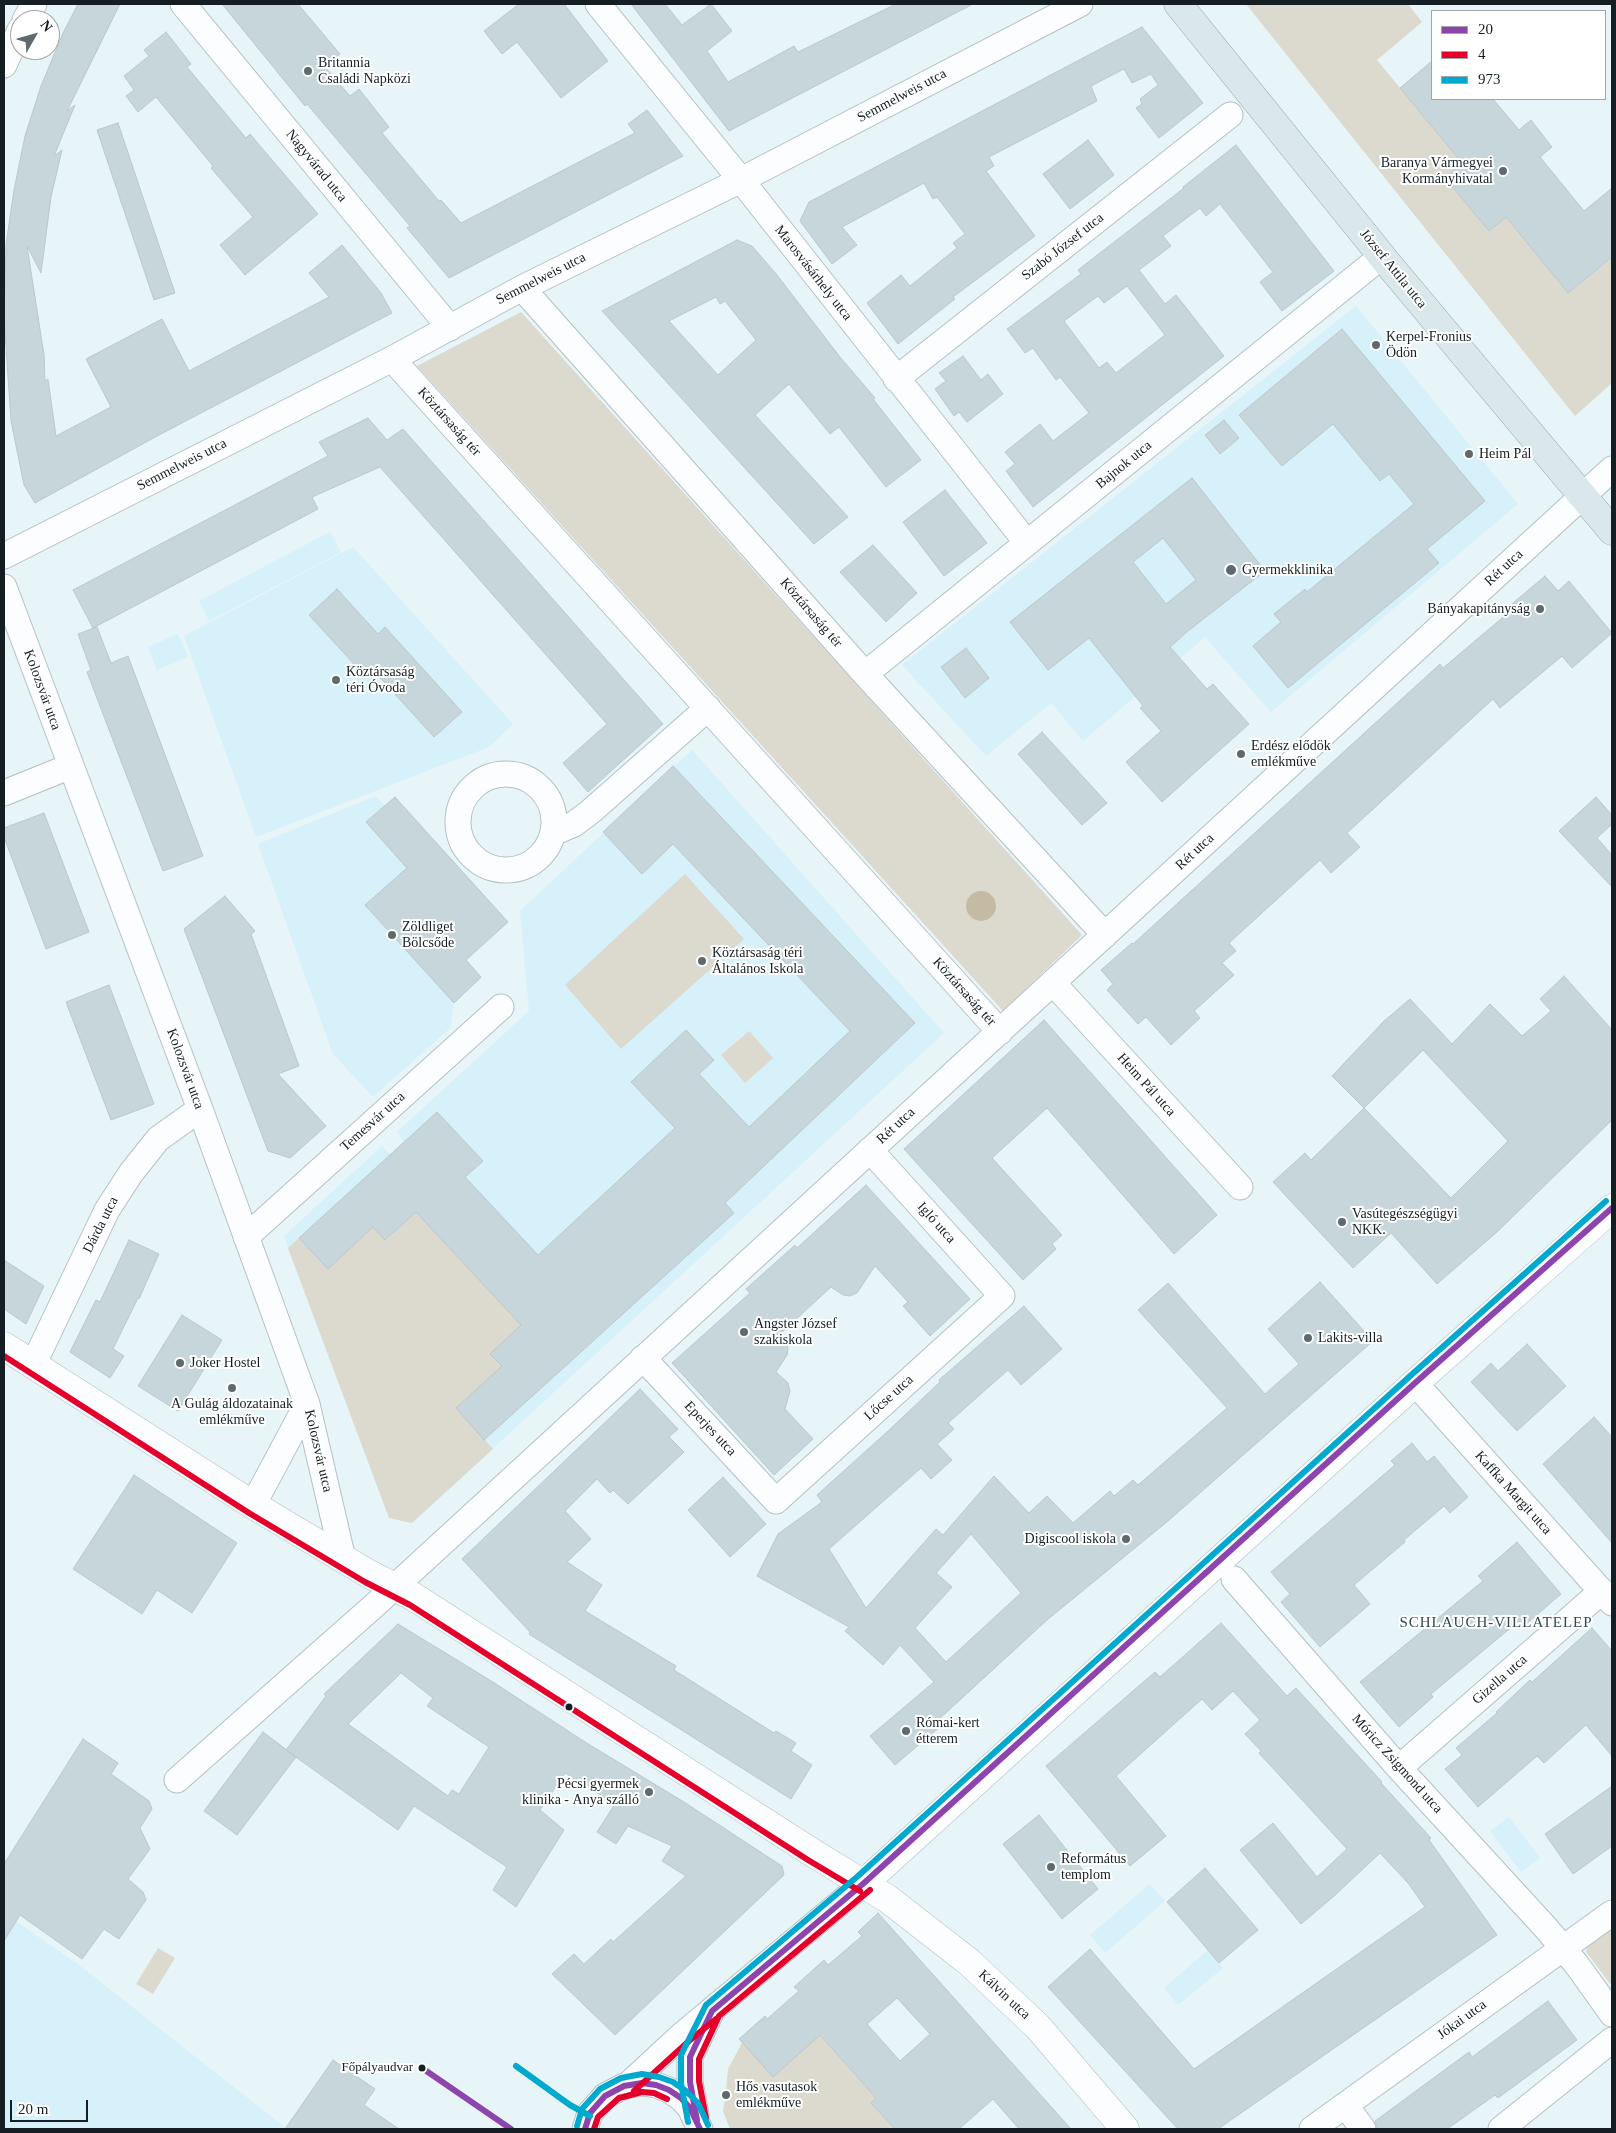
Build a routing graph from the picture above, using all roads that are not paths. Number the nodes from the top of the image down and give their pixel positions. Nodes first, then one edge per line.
1 (183, 4) edge
2 (598, 4) edge
3 (1080, 4) edge
4 (1178, 4) edge
5 (10, 52) edge
6 (4, 65) edge
7 (1230, 115) dead end
8 (741, 180) junction
9 (1382, 256) junction
10 (522, 288) junction
11 (450, 328) junction
12 (392, 359) junction
13 (896, 379) junction
14 (1612, 469) edge
15 (1582, 496) junction
16 (1612, 531) edge
17 (1027, 543) junction
18 (4, 556) edge
19 (4, 587) edge
20 (865, 674) junction
21 (708, 708) junction
22 (71, 766) junction
23 (4, 793) edge
24 (553, 833) dead end
25 (1105, 935) junction
26 (1053, 983) junction
27 (501, 1007) dead end
28 (1000, 1032) junction
29 (200, 1109) junction
30 (870, 1150) junction
31 (1240, 1187) dead end
32 (1612, 1208) edge
33 (246, 1237) junction
34 (1002, 1296) joint
35 (4, 1346) edge
36 (643, 1358) junction
37 (33, 1365) junction
38 (1415, 1383) junction
39 (307, 1404) junction
40 (776, 1501) joint
41 (253, 1505) junction
42 (343, 1559) junction
43 (1234, 1579) dead end
44 (394, 1586) junction
45 (1607, 1597) edge
46 (1399, 1768) junction
47 (177, 1780) dead end
48 (864, 1883) junction
49 (1612, 1913) edge
50 (1562, 1947) junction
51 (712, 2011) junction
52 (1612, 2014) edge
53 (1612, 2040) edge
54 (628, 2085) junction
55 (1345, 2105) junction
56 (698, 2125) edge
57 (585, 2129) edge
58 (1125, 2129) edge
59 (1312, 2129) edge
60 (1363, 2129) edge
61 (1501, 2129) edge

1 - 11 street, Nagyvárad utca
2 - 8 street, Marosvásárhely utca
3 - 8 street, Semmelweis utca
4 - 9 main road, József Attila utca
5 - 6 street
7 - 13 street, Szabó József utca
8 - 10 street, Semmelweis utca
8 - 13 street, Marosvásárhely utca
9 - 15 main road, József Attila utca
9 - 17 street, Bajnok utca
10 - 11 street, Semmelweis utca
10 - 20 street, Köztársaság tér
11 - 12 street, Semmelweis utca
12 - 18 street, Semmelweis utca
12 - 21 street, Köztársaság tér
13 - 17 street, Marosvásárhely utca
14 - 15 street, Rét utca
15 - 16 main road, József Attila utca
15 - 25 street, Rét utca
17 - 20 street, Bajnok utca
19 - 22 street, Kolozsvár utca
20 - 25 street, Köztársaság tér
21 - 24 street
21 - 28 street, Köztársaság tér
22 - 23 street
22 - 29 street, Kolozsvár utca
25 - 26 street, Rét utca
26 - 28 street, Rét utca
26 - 31 street, Heim Pál utca
27 - 33 street, Temesvár utca
28 - 30 street, Rét utca
29 - 33 street, Kolozsvár utca
29 - 37 street, Dárda utca
30 - 34 street, Igló utca
30 - 36 street, Rét utca
32 - 38 street
33 - 39 street, Kolozsvár utca
34 - 40 street, Lőcse utca
35 - 37 street, Kálvin utca
36 - 40 street, Eperjes utca
36 - 44 street, Rét utca
37 - 41 street, Kálvin utca
38 - 45 street, Kaffka Margit utca
38 - 48 street
39 - 41 street
39 - 42 street, Kolozsvár utca
41 - 42 street, Kálvin utca
42 - 44 street, Kálvin utca
43 - 46 street, Móricz Zsigmond utca
44 - 47 street, Rét utca
44 - 48 street, Kálvin utca
45 - 46 street, Gizella utca
46 - 50 street, Móricz Zsigmond utca
48 - 51 street
48 - 58 street, Kálvin utca
49 - 50 street, Jókai utca
50 - 52 street, Móricz Zsigmond utca
50 - 55 street, Jókai utca
51 - 54 street
51 - 56 street
53 - 61 street
54 - 56 street
54 - 57 street
55 - 59 street, Jókai utca
55 - 60 street

